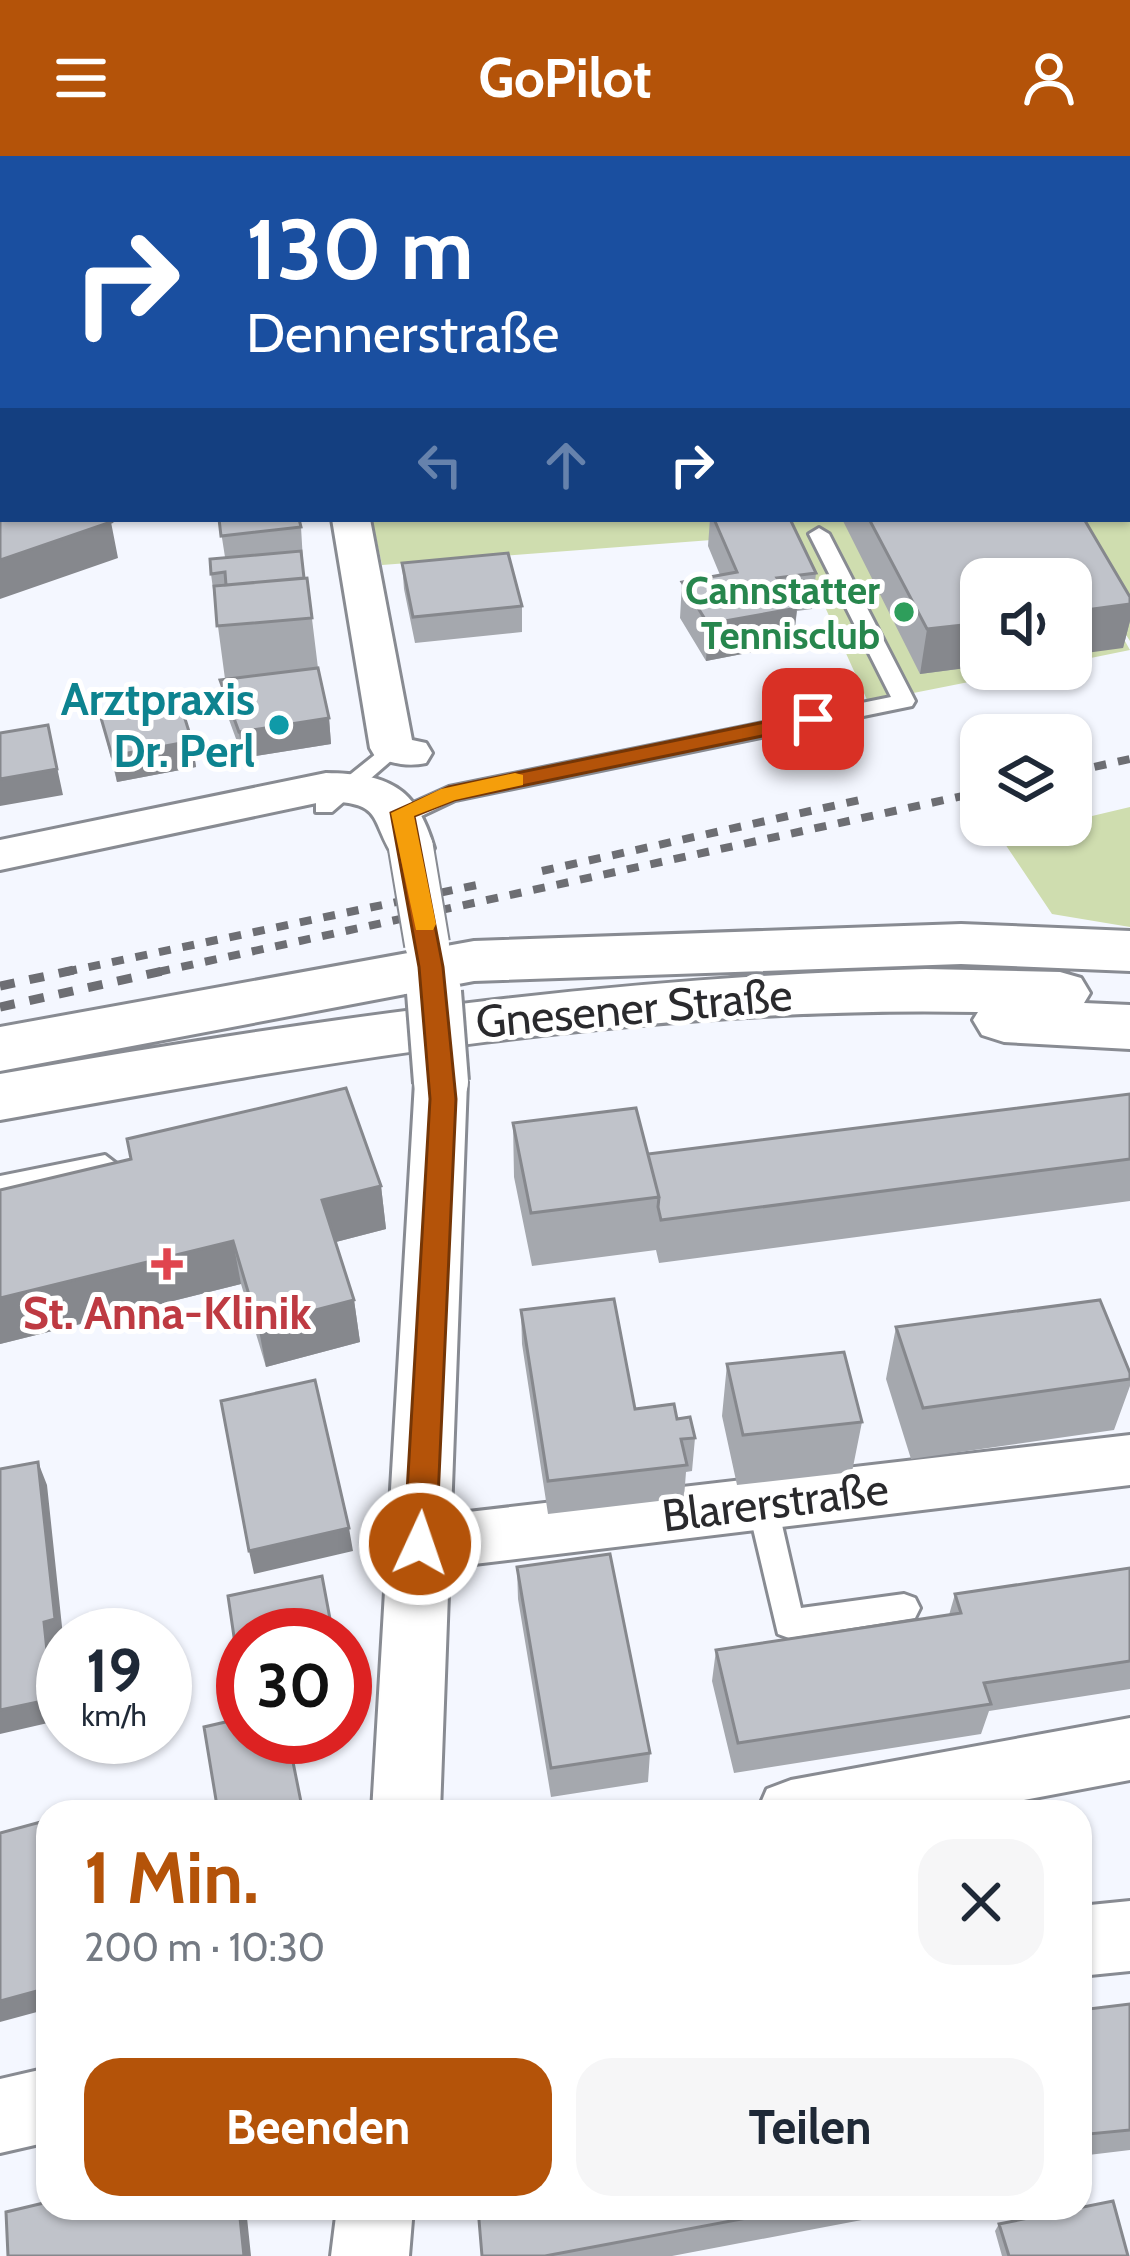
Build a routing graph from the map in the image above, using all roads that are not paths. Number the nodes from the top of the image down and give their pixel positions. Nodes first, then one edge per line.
1 (352, 522) edge
2 (819, 534) dead end
3 (401, 751) joint
4 (336, 797) junction
5 (399, 829) junction
6 (0, 855) edge
7 (1130, 951) edge
8 (431, 968) junction
9 (1130, 1019) edge
10 (0, 1049) edge
11 (0, 1097) edge
12 (0, 1124) edge
13 (105, 1165) edge
14 (0, 1186) edge
15 (1130, 1460) edge
16 (762, 1503) junction
17 (420, 1544) junction
18 (904, 1608) dead end
19 (1130, 1749) edge
20 (407, 1800) edge
21 (856, 1800) edge
22 (1130, 1936) edge
23 (1092, 1940) edge
24 (36, 2108) edge
25 (0, 2116) edge
26 (374, 2220) edge
27 (370, 2256) edge

1 - 3 street
2 - 5 lane
3 - 4 lane
4 - 5 street
4 - 6 street
5 - 8 street, bridge
7 - 8 main road
8 - 10 main road
8 - 17 street, bridge
9 - 11 main road, Gnesener Straße
9 - 12 main road, Gnesener Straße
13 - 14 lane
15 - 16 street, Blarerstraße
16 - 17 street, Blarerstraße
16 - 18 lane
17 - 20 street
19 - 21 street
22 - 23 street
24 - 25 street
26 - 27 street

